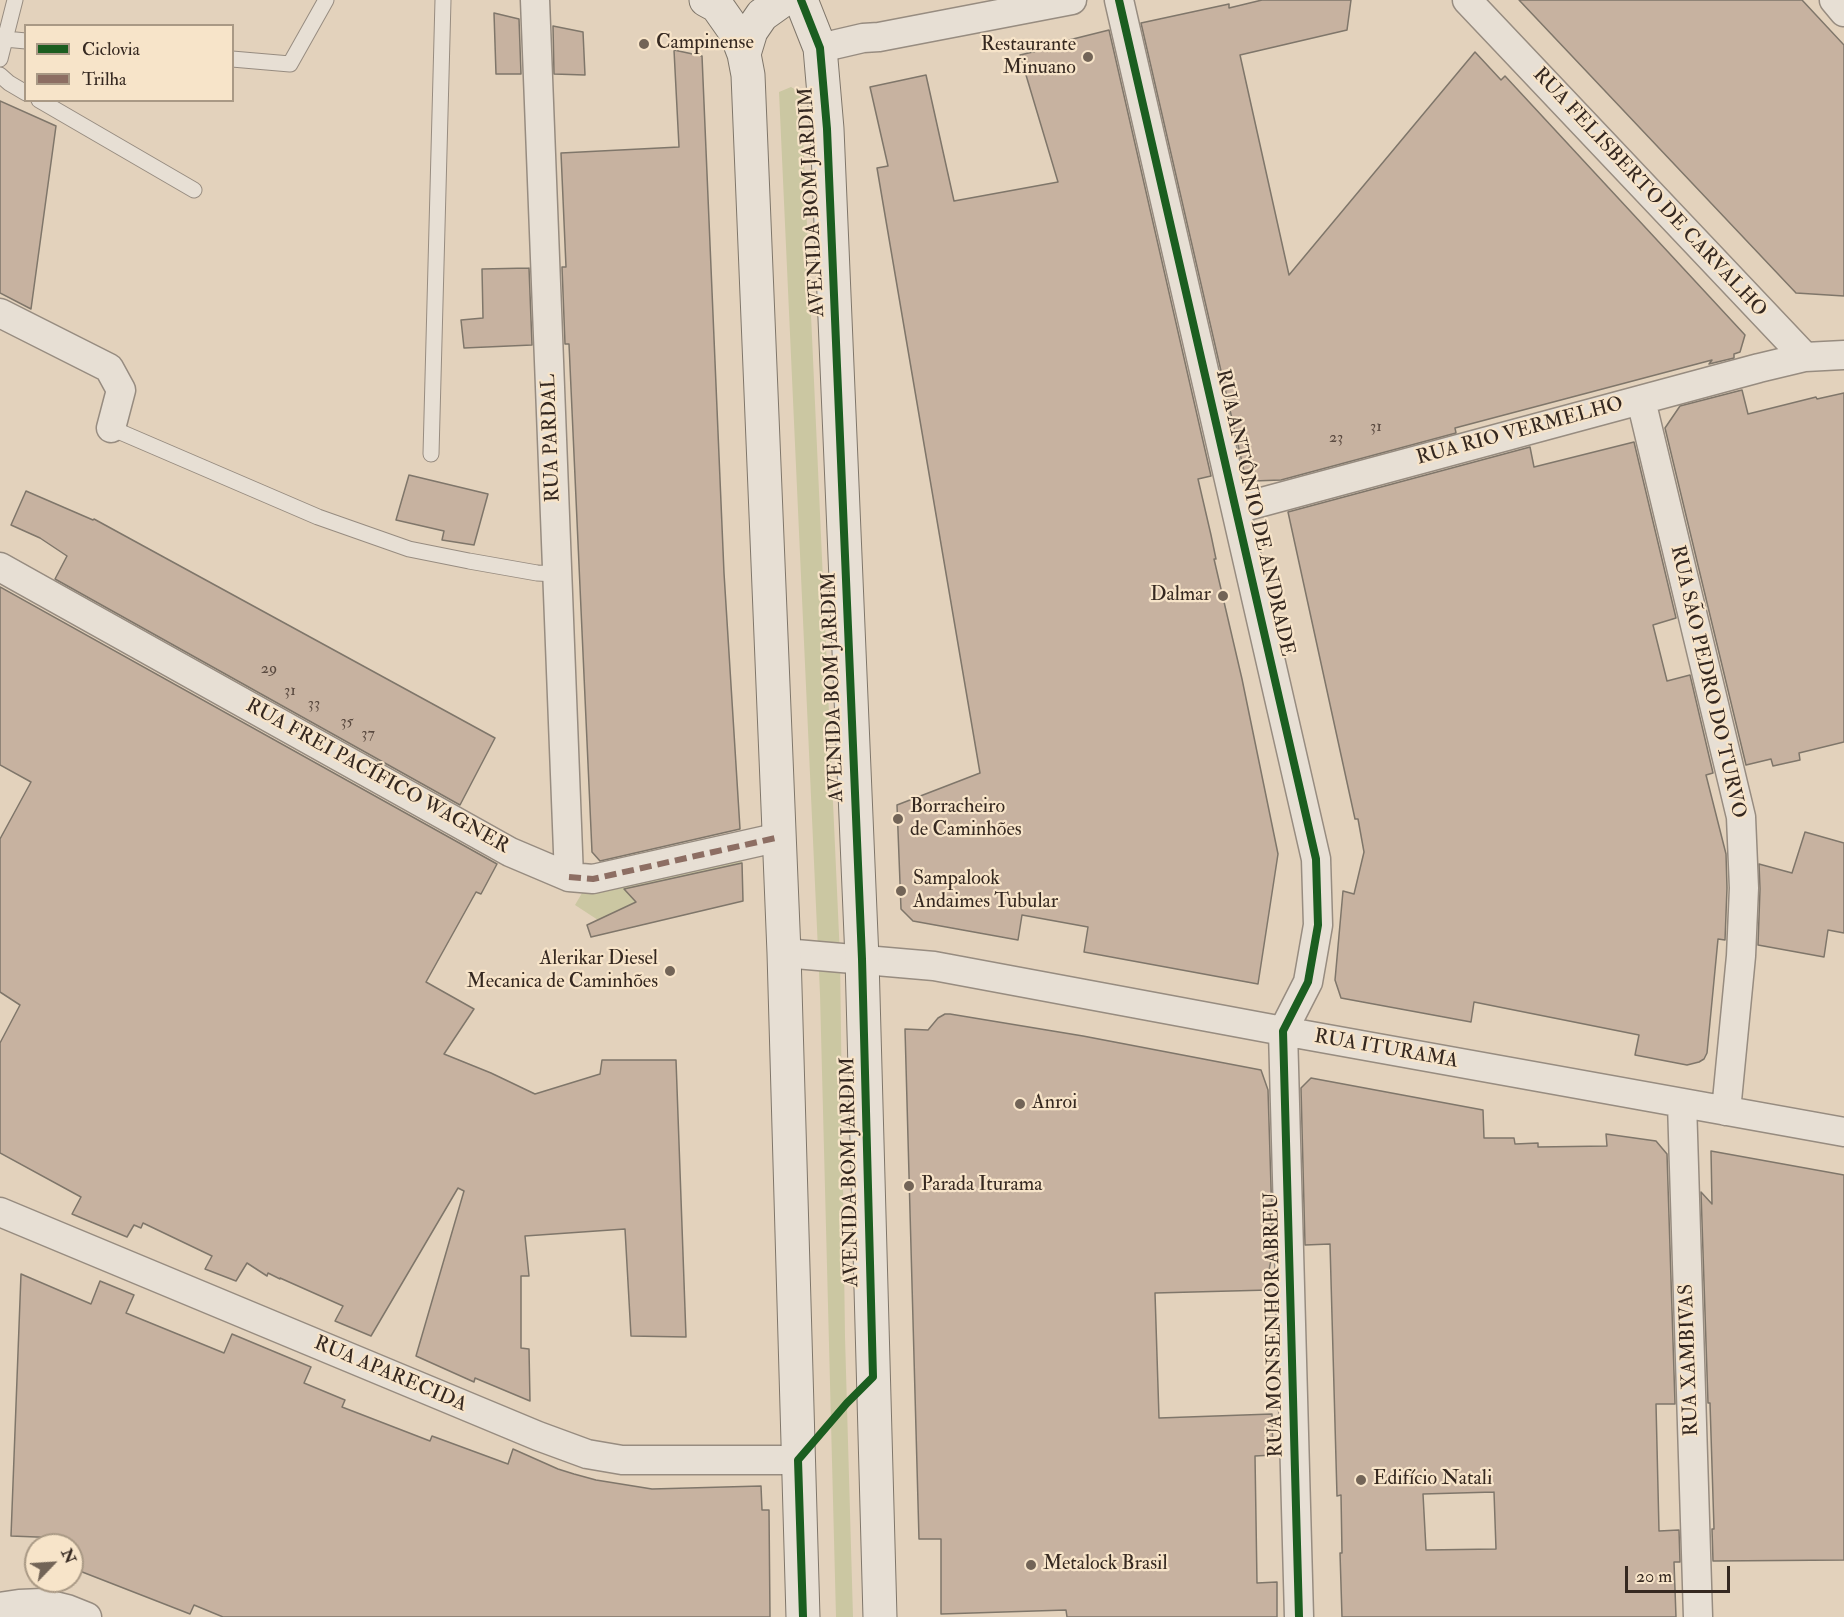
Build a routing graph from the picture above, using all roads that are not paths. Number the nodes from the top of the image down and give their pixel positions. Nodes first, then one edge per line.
1 (15, 0) edge
2 (327, 0) edge
3 (443, 0) edge
4 (535, 0) edge
5 (706, 0) edge
6 (783, 0) edge
7 (801, 0) edge
8 (1072, 0) edge
9 (1119, 0) edge
10 (1467, 0) edge
11 (5, 39) junction
12 (24, 41) edge
13 (820, 48) junction
14 (744, 54) junction
15 (0, 59) edge
16 (234, 59) edge
17 (0, 75) edge
18 (24, 92) edge
19 (42, 102) edge
20 (194, 190) dead end
21 (0, 313) edge
22 (1844, 355) edge
23 (1805, 357) junction
24 (1641, 400) junction
25 (111, 428) joint
26 (431, 454) dead end
27 (1236, 508) junction
28 (0, 567) edge
29 (557, 574) junction
30 (780, 837) junction
31 (568, 877) junction
32 (784, 953) junction
33 (862, 959) junction
34 (1283, 1031) junction
35 (1682, 1103) junction
36 (1726, 1111) junction
37 (1844, 1132) edge
38 (0, 1212) edge
39 (798, 1460) junction
40 (0, 1607) edge
41 (87, 1617) edge
42 (803, 1617) edge
43 (880, 1617) edge
44 (1299, 1617) edge
45 (1698, 1617) edge

1 - 11 lane
2 - 16 lane
3 - 26 lane
4 - 29 street, RUA PARDAL
5 - 14 main road
6 - 14 main road
7 - 13 main road, AVENIDA BOM JARDIM
8 - 13 street
9 - 27 street, RUA ANTÔNIO DE ANDRADE
10 - 23 street, RUA FELISBERTO DE CARVALHO
11 - 12 lane
11 - 15 lane
13 - 33 main road, AVENIDA BOM JARDIM
14 - 30 main road
17 - 18 lane
19 - 20 lane
21 - 25 street
22 - 23 street
23 - 24 street, RUA RIO VERMELHO
24 - 27 street, RUA RIO VERMELHO
24 - 36 street, RUA SÃO PEDRO DO TURVO
25 - 29 lane
27 - 34 street, RUA ANTÔNIO DE ANDRADE
28 - 31 street, RUA FREI PACÍFICO WAGNER
29 - 31 street, RUA PARDAL
30 - 31 street, RUA FREI PACÍFICO WAGNER
30 - 32 main road
32 - 33 street, RUA ITURAMA
32 - 39 main road
33 - 34 street, RUA ITURAMA
33 - 43 main road, AVENIDA BOM JARDIM
34 - 35 street, RUA ITURAMA
34 - 44 street, RUA MONSENHOR ABREU
35 - 36 street, RUA ITURAMA
35 - 45 street, RUA XAMBIVAS
36 - 37 street, RUA ITURAMA
38 - 39 street, RUA APARECIDA
39 - 42 main road
40 - 41 street

